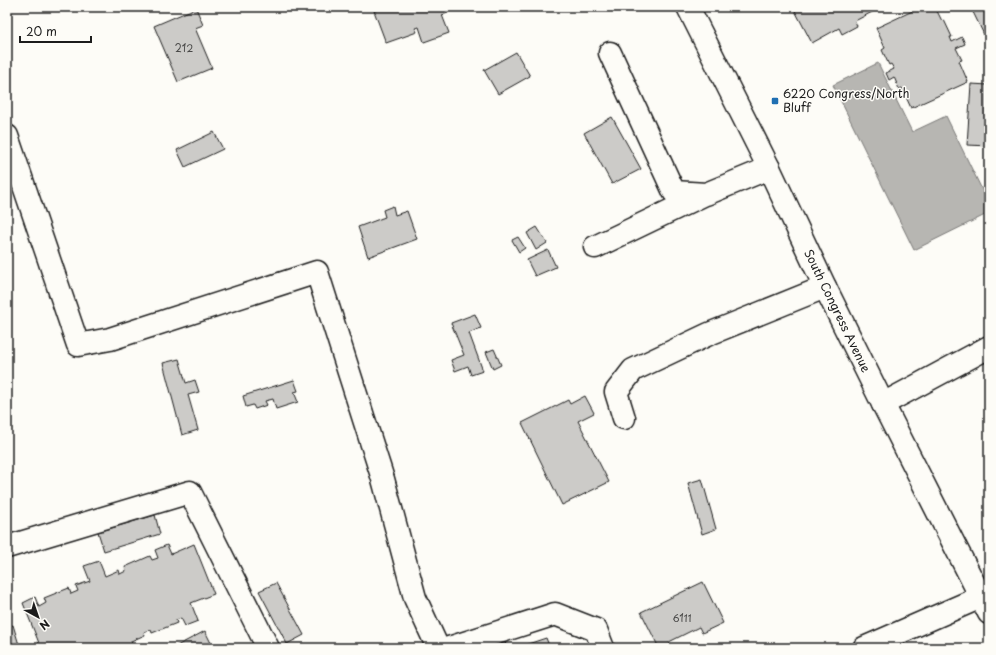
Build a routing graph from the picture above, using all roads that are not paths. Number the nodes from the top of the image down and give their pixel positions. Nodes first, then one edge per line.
1 (688, 7) edge
2 (610, 53) dead end
3 (7, 136) edge
4 (769, 168) junction
5 (706, 194) junction
6 (595, 247) dead end
7 (826, 287) junction
8 (989, 347) edge
9 (883, 404) junction
10 (624, 418) dead end
11 (7, 547) edge
12 (985, 605) edge
13 (268, 648) edge
14 (438, 648) edge
15 (449, 648) edge
16 (603, 648) edge
17 (864, 648) edge

1 - 4 main road, South Congress Avenue
2 - 5 main road
3 - 14 main road
4 - 5 main road
4 - 7 main road, South Congress Avenue
5 - 6 main road
7 - 9 main road, South Congress Avenue
7 - 10 main road
8 - 9 main road
9 - 12 main road, South Congress Avenue
11 - 13 main road
12 - 17 main road
15 - 16 main road

